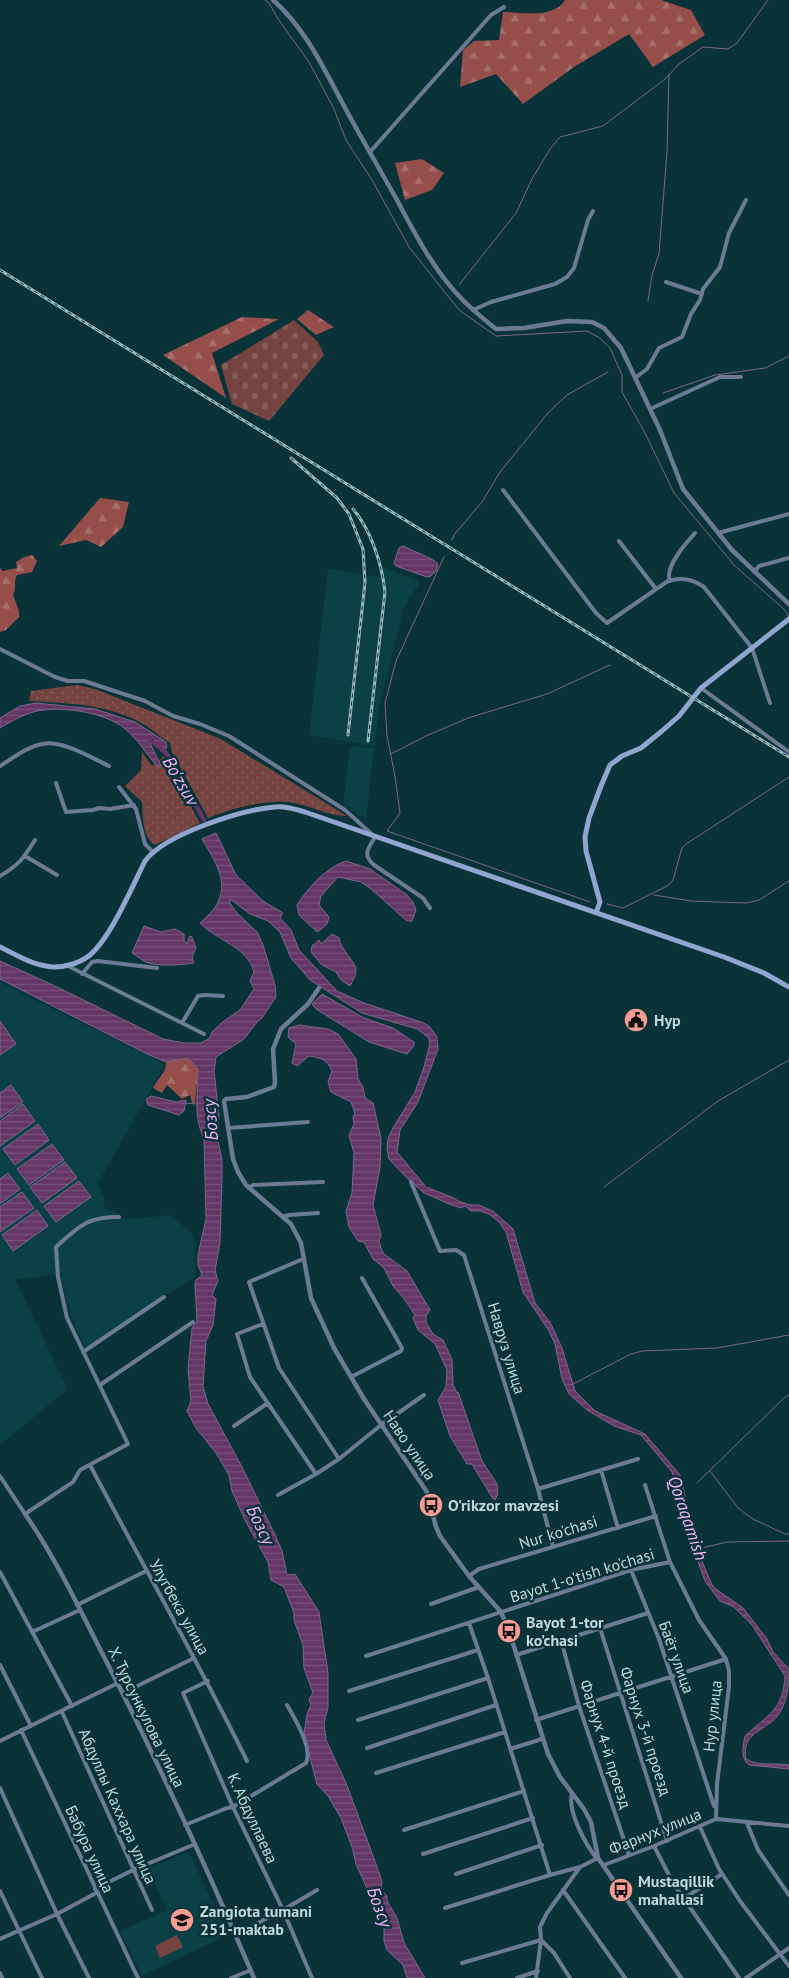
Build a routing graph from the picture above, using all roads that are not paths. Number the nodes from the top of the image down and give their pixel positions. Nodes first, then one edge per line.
1 (273, 0) edge
2 (504, 7) dead end
3 (370, 152) junction
4 (746, 200) dead end
5 (593, 211) dead end
6 (666, 282) dead end
7 (702, 294) junction
8 (473, 310) junction
9 (741, 377) dead end
10 (636, 378) junction
11 (650, 409) junction
12 (503, 490) dead end
13 (789, 514) edge
14 (695, 533) dead end
15 (718, 533) junction
16 (619, 541) dead end
17 (789, 558) edge
18 (754, 572) junction
19 (670, 581) junction
20 (656, 589) junction
21 (789, 604) edge
22 (789, 619) edge
23 (0, 648) edge
24 (752, 648) junction
25 (701, 688) junction
26 (770, 703) dead end
27 (789, 752) edge
28 (0, 766) edge
29 (109, 766) dead end
30 (56, 783) dead end
31 (118, 787) dead end
32 (134, 805) junction
33 (375, 836) junction
34 (35, 840) dead end
35 (153, 852) junction
36 (25, 856) junction
37 (57, 875) dead end
38 (0, 876) edge
39 (600, 902) junction
40 (430, 908) dead end
41 (596, 913) junction
42 (606, 916) junction
43 (0, 947) edge
44 (66, 966) junction
45 (157, 968) dead end
46 (82, 974) junction
47 (789, 987) edge
48 (319, 988) dead end
49 (223, 996) dead end
50 (182, 1023) junction
51 (204, 1034) dead end
52 (308, 1122) dead end
53 (228, 1128) junction
54 (323, 1182) dead end
55 (411, 1182) dead end
56 (249, 1188) junction
57 (318, 1214) dead end
58 (119, 1217) dead end
59 (283, 1217) junction
60 (303, 1259) junction
61 (362, 1278) dead end
62 (164, 1297) dead end
63 (193, 1322) dead end
64 (263, 1324) junction
65 (83, 1352) junction
66 (351, 1377) junction
67 (100, 1385) junction
68 (424, 1395) dead end
69 (268, 1403) junction
70 (381, 1425) junction
71 (234, 1426) dead end
72 (339, 1459) junction
73 (638, 1459) dead end
74 (90, 1465) junction
75 (601, 1470) junction
76 (316, 1474) junction
77 (0, 1476) edge
78 (645, 1485) dead end
79 (538, 1489) junction
80 (278, 1495) dead end
81 (25, 1514) junction
82 (656, 1516) junction
83 (618, 1528) junction
84 (553, 1547) junction
85 (670, 1562) junction
86 (630, 1570) junction
87 (146, 1571) junction
88 (0, 1572) edge
89 (469, 1576) junction
90 (479, 1587) junction
91 (431, 1604) dead end
92 (77, 1605) junction
93 (80, 1610) junction
94 (501, 1612) junction
95 (648, 1613) junction
96 (469, 1622) junction
97 (600, 1628) junction
98 (32, 1632) junction
99 (561, 1640) junction
100 (478, 1650) junction
101 (516, 1654) junction
102 (366, 1656) dead end
103 (194, 1658) junction
104 (726, 1659) junction
105 (0, 1665) edge
106 (672, 1677) junction
107 (488, 1678) junction
108 (208, 1681) junction
109 (118, 1683) junction
110 (349, 1691) dead end
111 (123, 1693) junction
112 (621, 1693) junction
113 (287, 1705) dead end
114 (496, 1705) junction
115 (72, 1706) junction
116 (580, 1706) junction
117 (62, 1712) junction
118 (358, 1720) dead end
119 (536, 1720) junction
120 (31, 1726) junction
121 (21, 1730) junction
122 (505, 1732) junction
123 (542, 1739) junction
124 (0, 1741) edge
125 (367, 1748) dead end
126 (510, 1749) junction
127 (248, 1761) dead end
128 (376, 1773) dead end
129 (0, 1788) edge
130 (524, 1791) junction
131 (572, 1794) junction
132 (233, 1807) junction
133 (716, 1810) junction
134 (533, 1818) junction
135 (716, 1819) junction
136 (747, 1823) junction
137 (185, 1824) junction
138 (789, 1826) edge
139 (700, 1827) junction
140 (404, 1830) dead end
141 (668, 1841) junction
142 (195, 1844) junction
143 (542, 1845) junction
144 (654, 1846) junction
145 (423, 1854) dead end
146 (629, 1855) junction
147 (597, 1858) junction
148 (604, 1865) junction
149 (580, 1867) junction
150 (133, 1870) junction
151 (456, 1874) dead end
152 (722, 1874) junction
153 (550, 1875) junction
154 (317, 1890) dead end
155 (563, 1890) junction
156 (0, 1891) edge
157 (96, 1891) junction
158 (789, 1895) edge
159 (683, 1899) junction
160 (444, 1908) dead end
161 (152, 1910) dead end
162 (283, 1910) junction
163 (57, 1914) junction
164 (18, 1930) junction
165 (235, 1935) junction
166 (0, 1939) edge
167 (541, 1940) junction
168 (789, 1948) edge
169 (780, 1954) junction
170 (462, 1962) dead end
171 (789, 1966) edge
172 (251, 1970) junction
173 (538, 1971) junction
174 (0, 1973) edge
175 (2, 1978) edge
176 (42, 1978) edge
177 (89, 1978) edge
178 (138, 1978) edge
179 (231, 1978) edge
180 (254, 1978) edge
181 (312, 1978) edge
182 (517, 1978) edge
183 (536, 1978) edge
184 (570, 1978) edge
185 (625, 1978) edge
186 (681, 1978) edge
187 (740, 1978) edge
188 (746, 1978) edge

1 - 3 street
2 - 3 street
3 - 8 street
4 - 7 street
5 - 8 street
6 - 7 street
7 - 10 street
8 - 10 street
9 - 11 street
10 - 11 street
11 - 15 street
12 - 20 street
13 - 15 street
14 - 19 street
15 - 18 street
16 - 20 street
17 - 18 street
18 - 21 street
19 - 20 street
19 - 24 street
22 - 24 main road
23 - 33 street
24 - 25 main road
24 - 26 street
25 - 27 street
25 - 39 main road
28 - 29 street
30 - 32 street
31 - 32 street
32 - 35 street
33 - 35 main road
33 - 40 street
33 - 41 main road
34 - 36 street
35 - 44 main road
36 - 37 street
36 - 38 street
39 - 41 main road
39 - 42 main road
41 - 42 main road
42 - 47 main road
43 - 44 main road
44 - 46 street
45 - 46 street
46 - 50 street
48 - 53 street, Наво улица
49 - 50 street
50 - 51 street
52 - 53 street
53 - 56 street, Наво улица
54 - 56 street
55 - 79 street, Навруз улица
56 - 59 street, Наво улица
57 - 59 street
58 - 65 street
59 - 60 street, Наво улица
60 - 64 street
60 - 66 street, Наво улица
61 - 66 street
62 - 65 street
63 - 67 street
64 - 69 street
64 - 72 street
65 - 67 street
66 - 70 street, Наво улица
67 - 74 street
68 - 70 street
69 - 71 street
69 - 76 street
70 - 72 street
70 - 89 street, Наво улица
72 - 76 street
73 - 75 street
74 - 81 street
74 - 87 street, Улугбека улица
75 - 79 street
75 - 83 street
76 - 80 street
77 - 81 street, Х. Турсункулова улица
78 - 82 street, Нур улица
79 - 84 street, Навруз улица
81 - 92 street, Х. Турсункулова улица
82 - 83 street, Nur ko'chasi
82 - 85 street, Нур улица
83 - 84 street, Nur ko'chasi
84 - 89 street, Nur ko'chasi
85 - 86 street, Bayot 1-o'tish ko'chasi
85 - 104 street, Нур улица
86 - 94 street, Bayot 1-o'tish ko'chasi
86 - 95 street, Баёт улица
87 - 92 street
87 - 103 street, Улугбека улица
88 - 98 street
89 - 90 street, Наво улица
90 - 91 street
90 - 94 street, Наво улица
92 - 93 street, Х. Турсункулова улица
93 - 98 street
93 - 109 street, Х. Турсункулова улица
94 - 96 street, Bayot 1-o'tish ko'chasi
94 - 101 street, Наво улица
95 - 97 street
95 - 106 street, Баёт улица
96 - 100 street
96 - 102 street, Bayot 1-o'tish ko'chasi
97 - 99 street
97 - 112 street, Фарнух 3-й проезд
98 - 115 street
99 - 101 street
99 - 116 street, Фарнух 4-й проезд
100 - 107 street
100 - 110 street
101 - 119 street, Наво улица
103 - 108 street, Улугбека улица
103 - 111 street
104 - 106 street
104 - 133 street, Нур улица
105 - 120 street
106 - 112 street
106 - 133 street, Баёт улица
107 - 114 street
107 - 118 street
108 - 127 street, Улугбека улица
108 - 132 street, К. Абдуллаева
109 - 111 street, Х. Турсункулова улица
109 - 115 street
111 - 137 street, Х. Турсункулова улица
112 - 116 street
112 - 141 street, Фарнух 3-й проезд
113 - 132 street
114 - 122 street
114 - 125 street
115 - 117 street
116 - 119 street
116 - 146 street, Фарнух 4-й проезд
117 - 120 street
117 - 150 street, Абдуллы Каххара улица
119 - 123 street, Наво улица
120 - 121 street
121 - 124 street
121 - 157 street, Бабура улица
122 - 126 street
122 - 128 street
123 - 126 street
123 - 131 street, Наво улица
126 - 130 street
129 - 163 street
130 - 134 street
130 - 140 street
131 - 147 street, Наво улица
131 - 147 street
132 - 137 street
132 - 162 street, К. Абдуллаева
133 - 135 street, Нур улица
134 - 143 street
134 - 145 street
135 - 136 street
135 - 139 street, Фарнух улица
136 - 138 street
136 - 158 street
137 - 142 street, Х. Турсункулова улица
139 - 141 street, Фарнух улица
139 - 152 street
141 - 144 street, Фарнух улица
142 - 150 street
142 - 165 street, Х. Турсункулова улица
143 - 151 street
143 - 153 street
144 - 146 street, Фарнух улица
144 - 159 street
146 - 148 street, Фарнух улица
147 - 148 street
147 - 149 street
148 - 186 street
149 - 153 street
149 - 155 street
150 - 157 street
150 - 161 street, Абдуллы Каххара улица
152 - 159 street
152 - 169 street
153 - 160 street
154 - 162 street
155 - 167 street
155 - 185 street
156 - 164 street
157 - 163 street
157 - 178 street, Бабура улица
159 - 187 street
162 - 165 street
162 - 181 street, К. Абдуллаева
163 - 164 street
163 - 177 street
164 - 166 street
164 - 176 street
165 - 172 street, Х. Турсункулова улица
167 - 170 street
167 - 173 street
167 - 184 street
168 - 169 street
169 - 171 street
169 - 188 street
172 - 179 street
172 - 180 street, Х. Турсункулова улица
173 - 182 street
173 - 183 street
174 - 175 street

